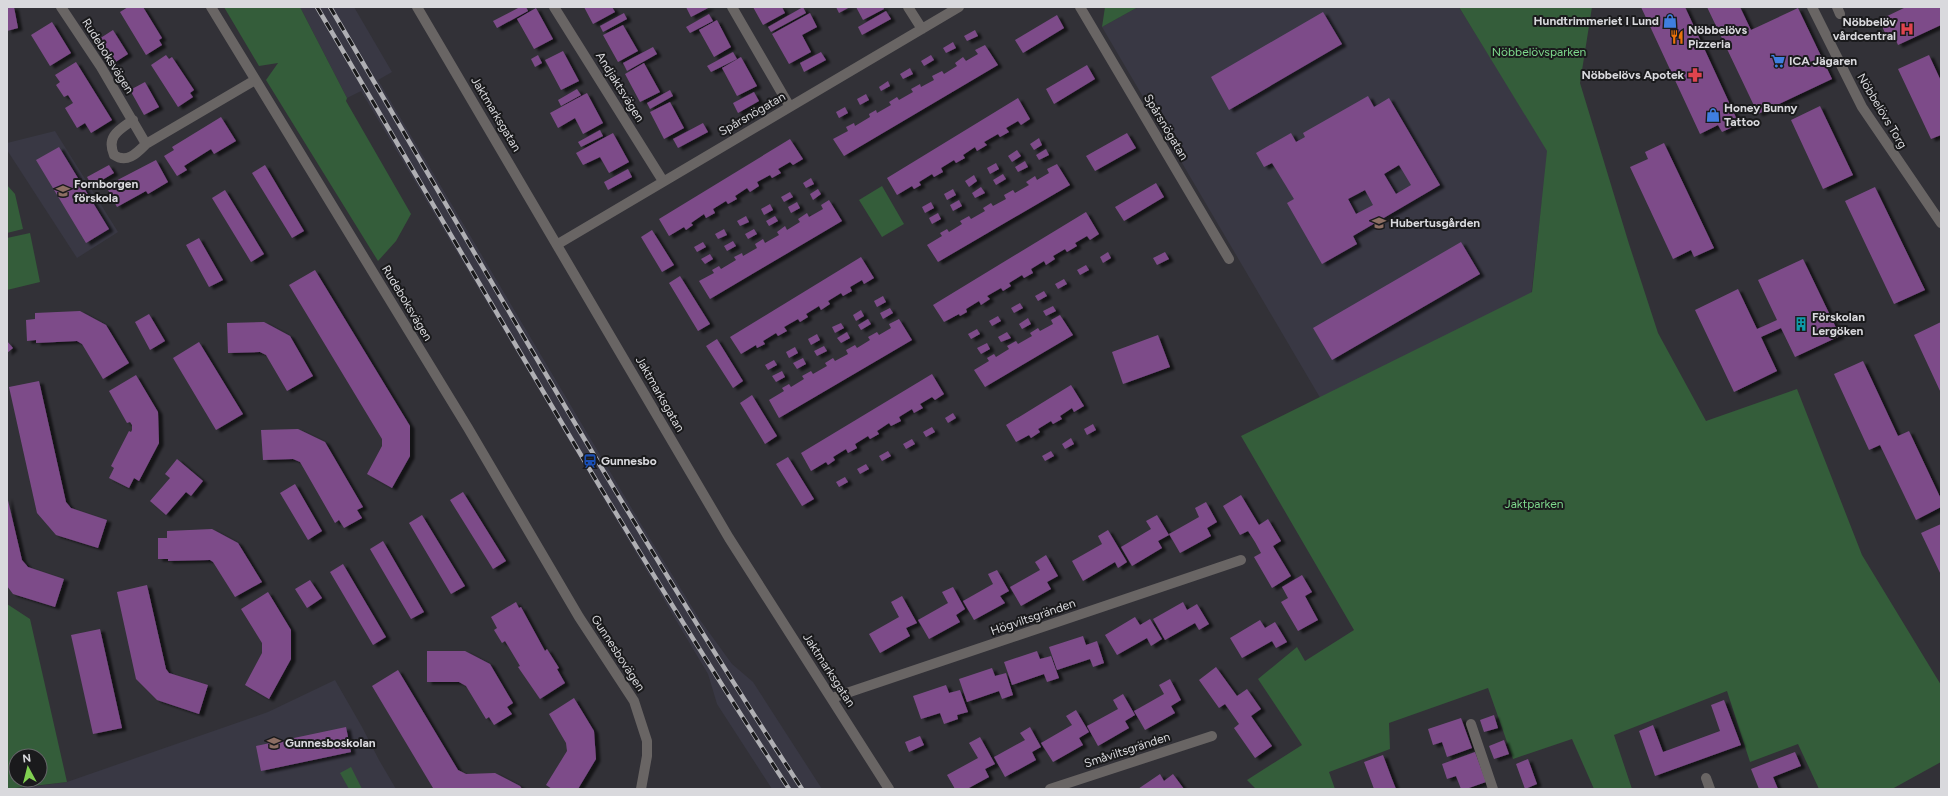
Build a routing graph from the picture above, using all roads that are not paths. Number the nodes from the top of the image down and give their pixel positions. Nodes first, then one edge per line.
1 (60, 7) edge
2 (211, 7) edge
3 (417, 7) edge
4 (554, 7) edge
5 (732, 7) edge
6 (908, 7) edge
7 (959, 7) edge
8 (1080, 7) edge
9 (1812, 7) edge
10 (922, 29) junction
11 (255, 80) junction
12 (790, 107) junction
13 (133, 120) junction
14 (146, 144) junction
15 (663, 182) junction
16 (1941, 223) edge
17 (558, 244) junction
18 (1229, 259) dead end
19 (535, 541) joint
20 (1241, 560) dead end
21 (832, 698) junction
22 (1471, 724) dead end
23 (1212, 736) dead end
24 (1706, 778) dead end
25 (641, 789) edge
26 (889, 789) edge
27 (1050, 789) edge
28 (1494, 789) edge
29 (1710, 789) edge

1 - 13 street, Rudeboksvägen
2 - 11 street, Rudeboksvägen
3 - 17 street, Jaktmarksgatan
4 - 15 street, Andjaktsvägen
5 - 12 street
6 - 10 street
7 - 10 street, Spårsnögatan
8 - 18 street, Spårsnögatan
9 - 16 street, Nöbbelövs Torg
10 - 12 street, Spårsnögatan
11 - 14 street
11 - 19 street, Rudeboksvägen
12 - 15 street, Spårsnögatan
13 - 14 street, Rudeboksvägen
13 - 14 street
15 - 17 street, Spårsnögatan
17 - 21 street, Jaktmarksgatan
19 - 25 street, Gunnesbovägen
20 - 21 street, Högviltsgränden
21 - 26 street, Jaktmarksgatan
22 - 28 street
23 - 27 street, Småviltsgränden
24 - 29 street

